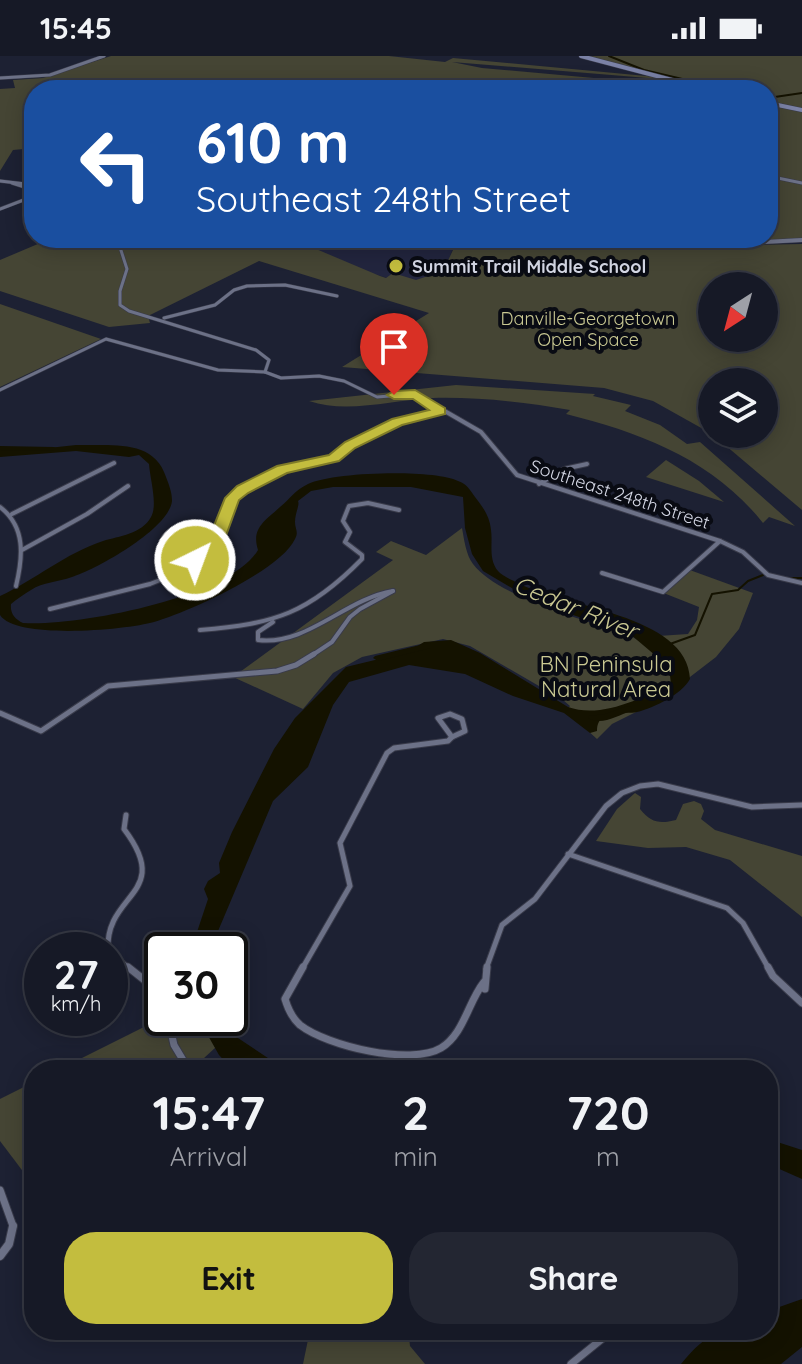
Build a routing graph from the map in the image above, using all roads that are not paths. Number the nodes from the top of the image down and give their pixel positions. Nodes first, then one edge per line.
1 (104, 56) edge
2 (581, 56) edge
3 (0, 78) edge
4 (672, 80) edge
5 (778, 105) edge
6 (802, 110) edge
7 (778, 178) edge
8 (0, 181) edge
9 (802, 183) edge
10 (24, 185) edge
11 (24, 200) edge
12 (0, 209) edge
13 (778, 239) edge
14 (802, 240) edge
15 (120, 248) edge
16 (337, 296) dead end
17 (162, 319) junction
18 (265, 372) junction
19 (0, 390) edge
20 (441, 411) junction
21 (114, 463) dead end
22 (587, 464) dead end
23 (538, 484) junction
24 (128, 486) dead end
25 (0, 507) edge
26 (399, 510) dead end
27 (12, 514) junction
28 (720, 541) junction
29 (22, 550) junction
30 (602, 573) dead end
31 (802, 583) edge
32 (16, 586) dead end
33 (50, 609) dead end
34 (277, 619) junction
35 (200, 630) dead end
36 (0, 713) edge
37 (452, 737) junction
38 (802, 806) edge
39 (126, 815) dead end
40 (568, 854) junction
41 (109, 932) edge
42 (128, 966) edge
43 (144, 979) edge
44 (802, 1003) edge
45 (172, 1036) edge
46 (183, 1060) edge
47 (0, 1190) edge
48 (13, 1226) joint
49 (0, 1256) edge
50 (601, 1340) edge
51 (571, 1364) edge

1 - 3 street
2 - 4 main road
5 - 6 main road
7 - 9 street
8 - 10 street
11 - 12 street
13 - 14 street
15 - 17 street
16 - 17 street
17 - 18 street
18 - 19 street, Southeast 248th Street
18 - 20 street, Southeast 248th Street
20 - 23 street, Southeast 248th Street
20 - 33 street
21 - 27 street
22 - 23 street
23 - 28 street, Southeast 248th Street
24 - 29 street
25 - 27 street
26 - 34 street
27 - 29 street
28 - 30 street
28 - 31 street, Southeast 248th Street
29 - 32 street
34 - 35 street
34 - 36 street
37 - 37 street
37 - 40 street
38 - 40 street
39 - 41 street
40 - 44 street
42 - 43 street
45 - 46 street
47 - 48 street
48 - 49 street
50 - 51 street

